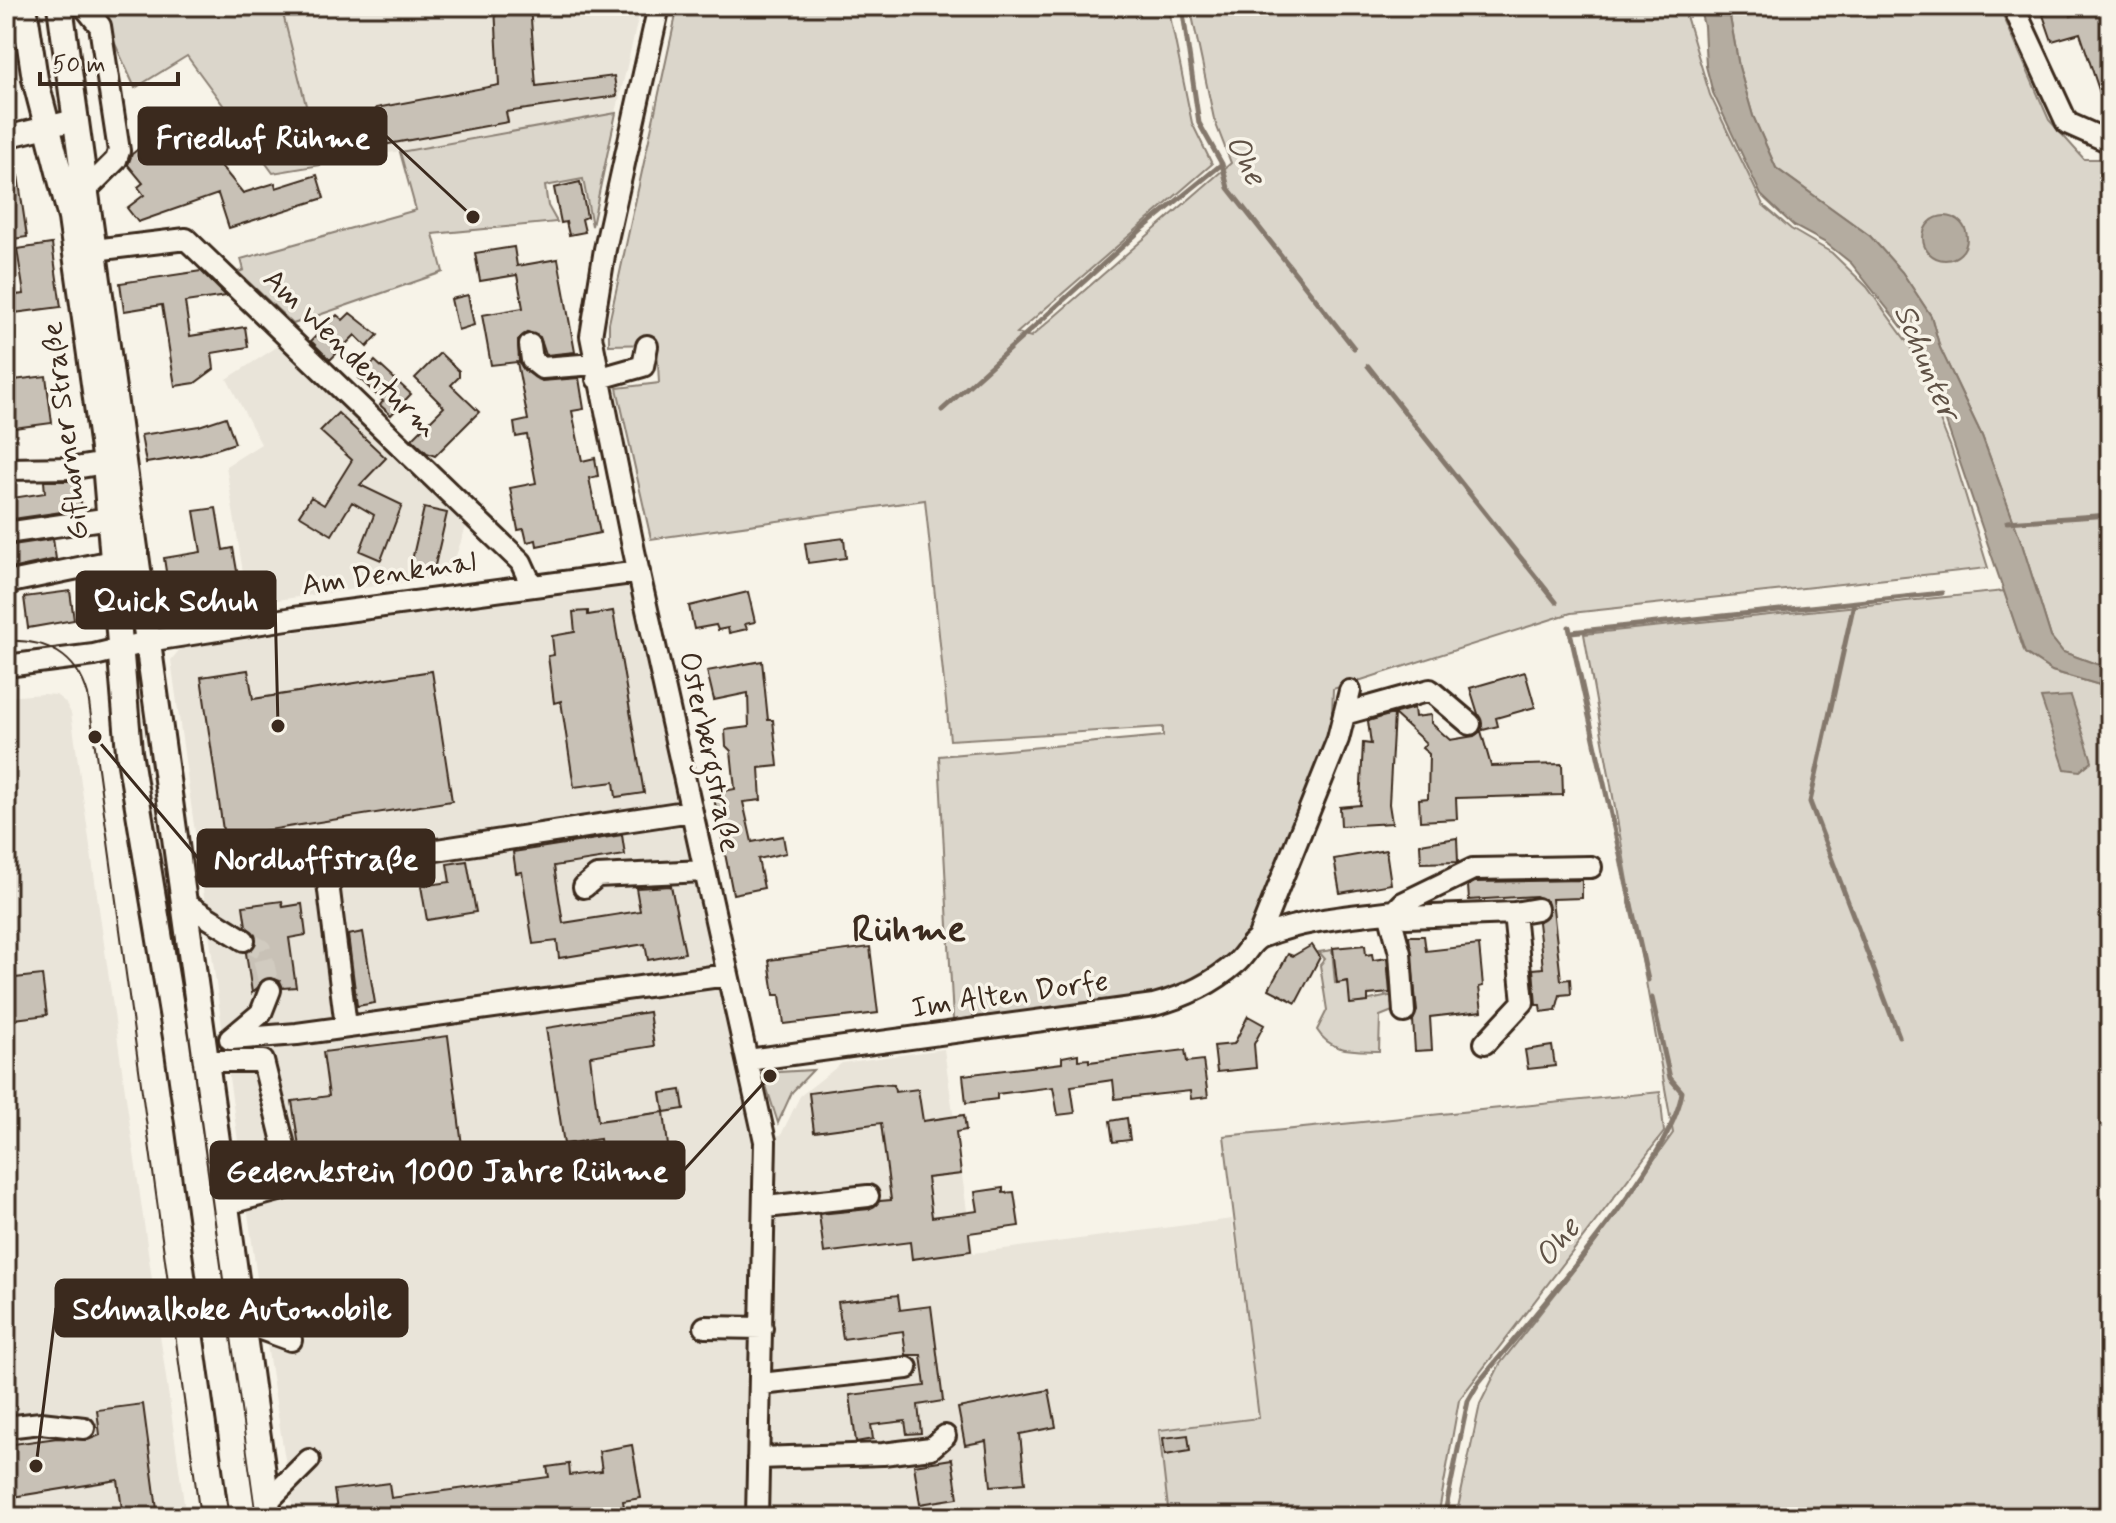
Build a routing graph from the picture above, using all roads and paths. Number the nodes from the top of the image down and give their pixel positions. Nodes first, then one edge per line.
1 (24, 6) edge
2 (60, 6) edge
3 (84, 6) edge
4 (659, 6) edge
5 (2013, 6) edge
6 (75, 120) junction
7 (48, 126) junction
8 (6, 137) edge
9 (2105, 137) edge
10 (85, 191) junction
11 (94, 250) junction
12 (530, 345) dead end
13 (647, 346) dead end
14 (596, 371) junction
15 (105, 463) junction
16 (6, 469) edge
17 (120, 517) junction
18 (6, 533) edge
19 (112, 561) junction
20 (639, 572) junction
21 (6, 583) edge
22 (531, 584) junction
23 (148, 642) junction
24 (119, 650) junction
25 (6, 666) edge
26 (1350, 691) dead end
27 (1344, 714) junction
28 (1470, 724) dead end
29 (691, 811) junction
30 (1591, 867) dead end
31 (704, 871) junction
32 (584, 887) dead end
33 (183, 902) junction
34 (1537, 909) dead end
35 (1392, 911) junction
36 (1514, 913) junction
37 (1258, 938) junction
38 (244, 940) tunnel mouth
39 (727, 975) junction
40 (270, 990) tunnel mouth
41 (1404, 1012) dead end
42 (346, 1026) junction
43 (231, 1039) junction
44 (1485, 1043) dead end
45 (205, 1056) junction
46 (748, 1060) junction
47 (868, 1196) dead end
48 (226, 1204) junction
49 (766, 1207) junction
50 (294, 1305) dead end
51 (240, 1316) junction
52 (705, 1327) dead end
53 (762, 1328) junction
54 (291, 1340) dead end
55 (907, 1368) dead end
56 (761, 1384) junction
57 (6, 1427) edge
58 (84, 1428) dead end
59 (945, 1436) dead end
60 (758, 1458) junction
61 (309, 1460) dead end
62 (268, 1509) edge
63 (243, 1517) edge
64 (757, 1517) edge

1 - 7 main road, Gifhorner Straße
2 - 6 main road, Gifhorner Straße
3 - 10 street
4 - 14 street, Osterbergstraße
5 - 9 street
6 - 7 street
6 - 10 main road, Gifhorner Straße
7 - 8 street
7 - 15 main road, Gifhorner Straße
10 - 11 main road, Gifhorner Straße
11 - 17 main road, Gifhorner Straße
11 - 22 street, Am Wendenturm
12 - 14 street
13 - 14 street
14 - 20 street, Osterbergstraße
15 - 16 street
15 - 17 main road, Gifhorner Straße
17 - 18 street
17 - 19 main road, Gifhorner Straße
17 - 23 main road, Gifhorner Straße
19 - 21 street
19 - 24 main road, Gifhorner Straße
20 - 22 street, Am Denkmal
20 - 29 street, Osterbergstraße
22 - 23 street, Am Denkmal
23 - 24 street, Am Denkmal
23 - 33 main road, Gifhorner Straße
24 - 25 street, Am Denkmal
24 - 63 main road, Gifhorner Straße
26 - 27 street, Im Alten Dorfe
27 - 28 street
27 - 37 street, Im Alten Dorfe
29 - 31 street, Osterbergstraße
29 - 42 street
30 - 35 street
31 - 32 street
31 - 39 street, Osterbergstraße
33 - 38 street
33 - 45 main road, Gifhorner Straße
34 - 36 street
35 - 36 street
35 - 37 street
35 - 41 street
36 - 44 street
37 - 46 street, Im Alten Dorfe
39 - 42 street
39 - 46 street, Osterbergstraße
40 - 43 street
42 - 43 street
43 - 45 street
45 - 48 main road, Gifhorner Straße
45 - 48 street
46 - 49 street, Osterbergstraße
47 - 49 street
48 - 51 main road, Gifhorner Straße
49 - 53 street, Osterbergstraße
50 - 51 street
51 - 54 street
51 - 62 main road, Gifhorner Straße
52 - 53 street
53 - 56 street, Osterbergstraße
55 - 56 street
56 - 60 street, Osterbergstraße
57 - 58 street
59 - 60 street
60 - 64 street, Osterbergstraße
61 - 62 street

